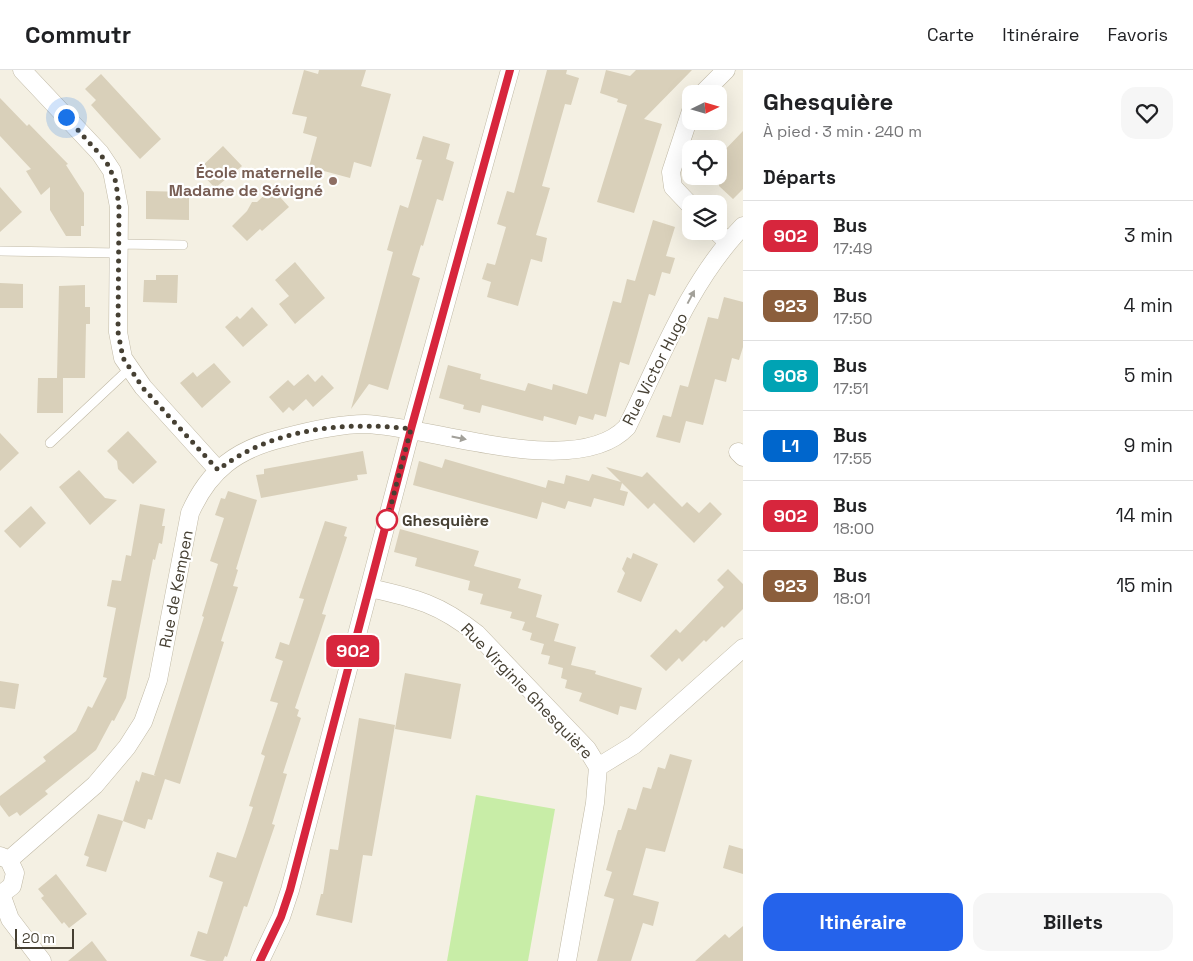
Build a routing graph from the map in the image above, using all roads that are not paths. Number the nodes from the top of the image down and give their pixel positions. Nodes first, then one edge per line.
1 (22, 70) edge
2 (510, 70) edge
3 (726, 70) edge
4 (711, 85) edge
5 (685, 130) edge
6 (682, 196) edge
7 (743, 226) edge
8 (727, 234) edge
9 (720, 240) edge
10 (183, 245) dead end
11 (119, 248) junction
12 (0, 251) edge
13 (129, 369) junction
14 (411, 429) junction
15 (50, 443) dead end
16 (218, 470) junction
17 (370, 588) junction
18 (743, 648) edge
19 (598, 767) junction
20 (4, 858) edge
21 (1, 894) edge
22 (42, 961) edge
23 (260, 961) edge
24 (566, 961) edge

1 - 11 street
2 - 14 street
3 - 4 street
5 - 6 street
7 - 8 street, Rue Victor Hugo
14 -> 9 street, Rue Victor Hugo
10 - 11 lane
11 - 12 lane
11 - 13 street
13 - 15 lane
13 - 16 street
14 - 16 street, Rue de Kempen
14 - 17 street
16 - 20 street, Rue de Kempen
17 - 19 street, Rue Virginie Ghesquière
17 - 23 street
18 - 19 street
19 - 24 street
20 - 21 street, Rue de Kempen
21 - 22 street, Rue de Kempen

